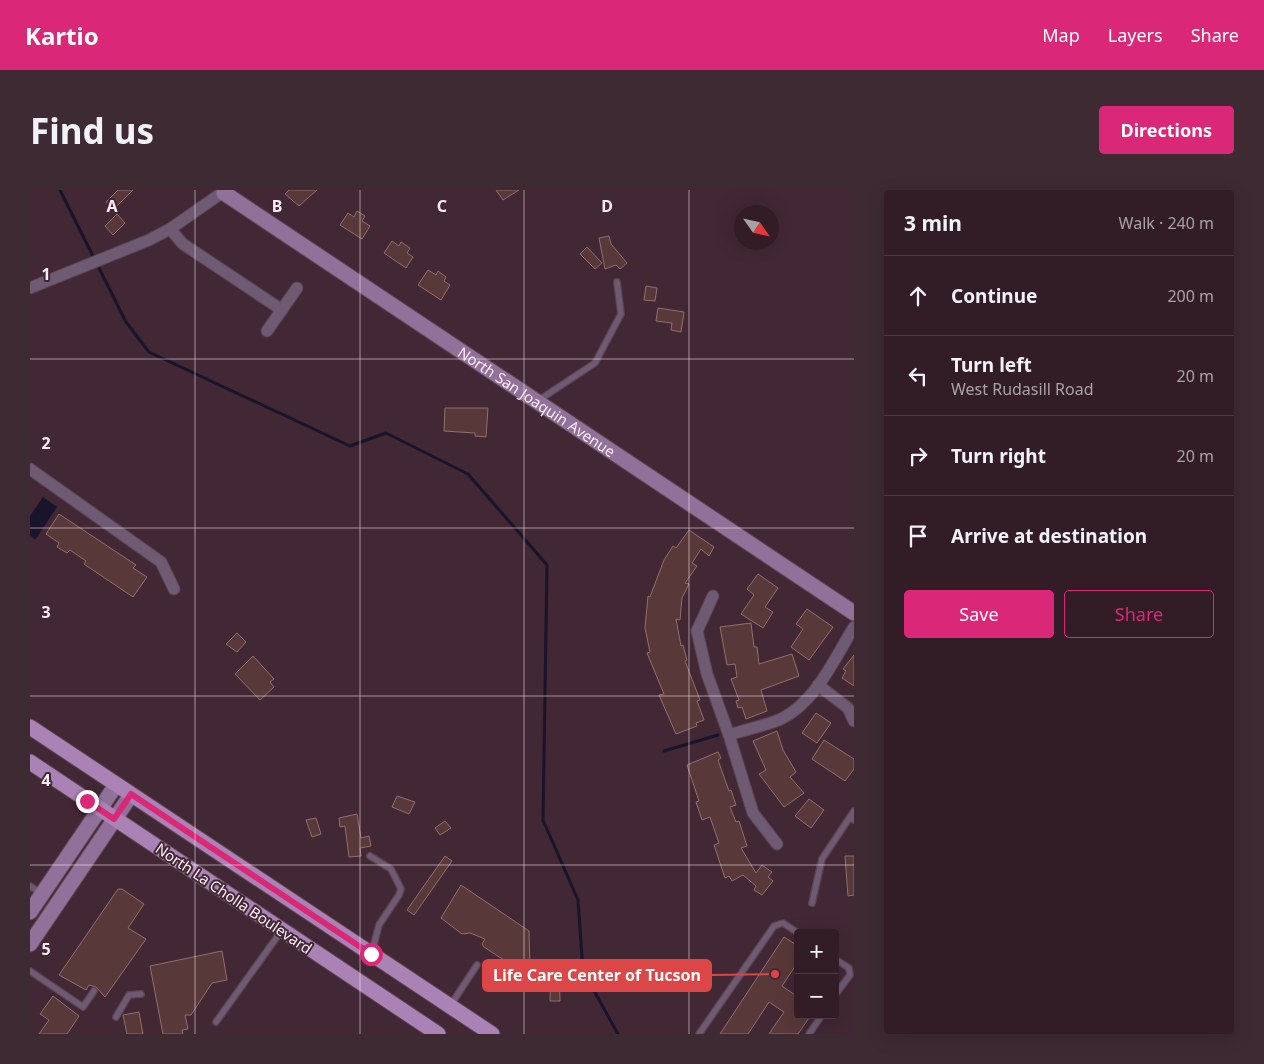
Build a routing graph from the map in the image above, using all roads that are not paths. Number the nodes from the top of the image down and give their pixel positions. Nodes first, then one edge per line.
1 (223, 191) edge
2 (170, 229) junction
3 (617, 282) dead end
4 (30, 288) edge
5 (297, 288) dead end
6 (282, 310) junction
7 (267, 331) dead end
8 (537, 402) junction
9 (30, 469) edge
10 (174, 589) dead end
11 (713, 596) dead end
12 (854, 613) edge
13 (854, 627) edge
14 (818, 685) junction
15 (854, 721) edge
16 (30, 727) edge
17 (729, 734) junction
18 (30, 762) edge
19 (116, 785) junction
20 (131, 794) junction
21 (100, 809) junction
22 (853, 816) edge
23 (114, 819) junction
24 (777, 844) dead end
25 (370, 856) dead end
26 (36, 890) edge
27 (812, 903) dead end
28 (30, 912) edge
29 (282, 930) junction
30 (794, 930) edge
31 (30, 944) edge
32 (371, 954) junction
33 (839, 962) edge
34 (477, 965) dead end
35 (30, 971) edge
36 (839, 990) edge
37 (94, 991) dead end
38 (141, 994) dead end
39 (450, 1006) junction
40 (116, 1017) dead end
41 (819, 1019) edge
42 (216, 1022) dead end
43 (438, 1034) edge
44 (492, 1034) edge
45 (699, 1034) edge
46 (808, 1034) edge

1 - 2 street
1 - 8 street, North San Joaquin Avenue
2 - 4 street
2 - 6 street
3 - 8 lane
5 - 6 street
6 - 7 street
8 - 12 street, North San Joaquin Avenue
9 - 10 street
11 - 17 street
13 - 14 street
14 - 15 street
14 - 17 street
16 - 19 main road, North La Cholla Boulevard
17 - 24 street
18 - 21 main road, North La Cholla Boulevard
19 - 20 main road, North La Cholla Boulevard
19 - 21 street
20 - 23 street
20 - 32 main road, North La Cholla Boulevard
21 - 23 main road, North La Cholla Boulevard
21 - 26 street
22 - 27 lane
23 - 29 main road, North La Cholla Boulevard
23 - 31 street
25 - 32 lane
26 - 28 street
29 - 42 lane
29 - 43 main road, North La Cholla Boulevard
30 - 45 lane
32 - 39 main road, North La Cholla Boulevard
33 - 36 lane
34 - 39 lane
35 - 37 lane
38 - 40 lane
39 - 44 main road, North La Cholla Boulevard
41 - 46 lane

